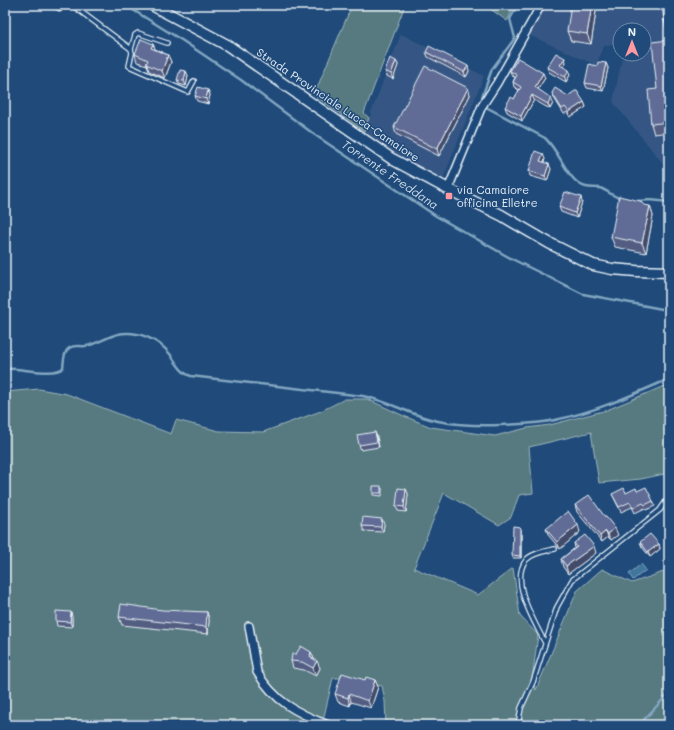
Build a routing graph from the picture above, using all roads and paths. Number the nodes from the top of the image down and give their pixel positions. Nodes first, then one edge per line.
1 (72, 5) edge
2 (152, 5) edge
3 (541, 5) edge
4 (167, 43) dead end
5 (131, 49) junction
6 (194, 81) dead end
7 (448, 189) junction
8 (669, 272) edge
9 (669, 497) edge
10 (554, 549) dead end
11 (249, 626) dead end
12 (545, 643) junction
13 (328, 725) edge
14 (518, 725) edge

1 - 5 lane
2 - 7 main road, Strada Provinciale Lucca-Camaiore
3 - 7 street
4 - 5 lane
5 - 6 lane
7 - 8 main road, Strada Provinciale Lucca-Camaiore
9 - 12 lane
10 - 12 lane
11 - 13 street
12 - 14 lane

